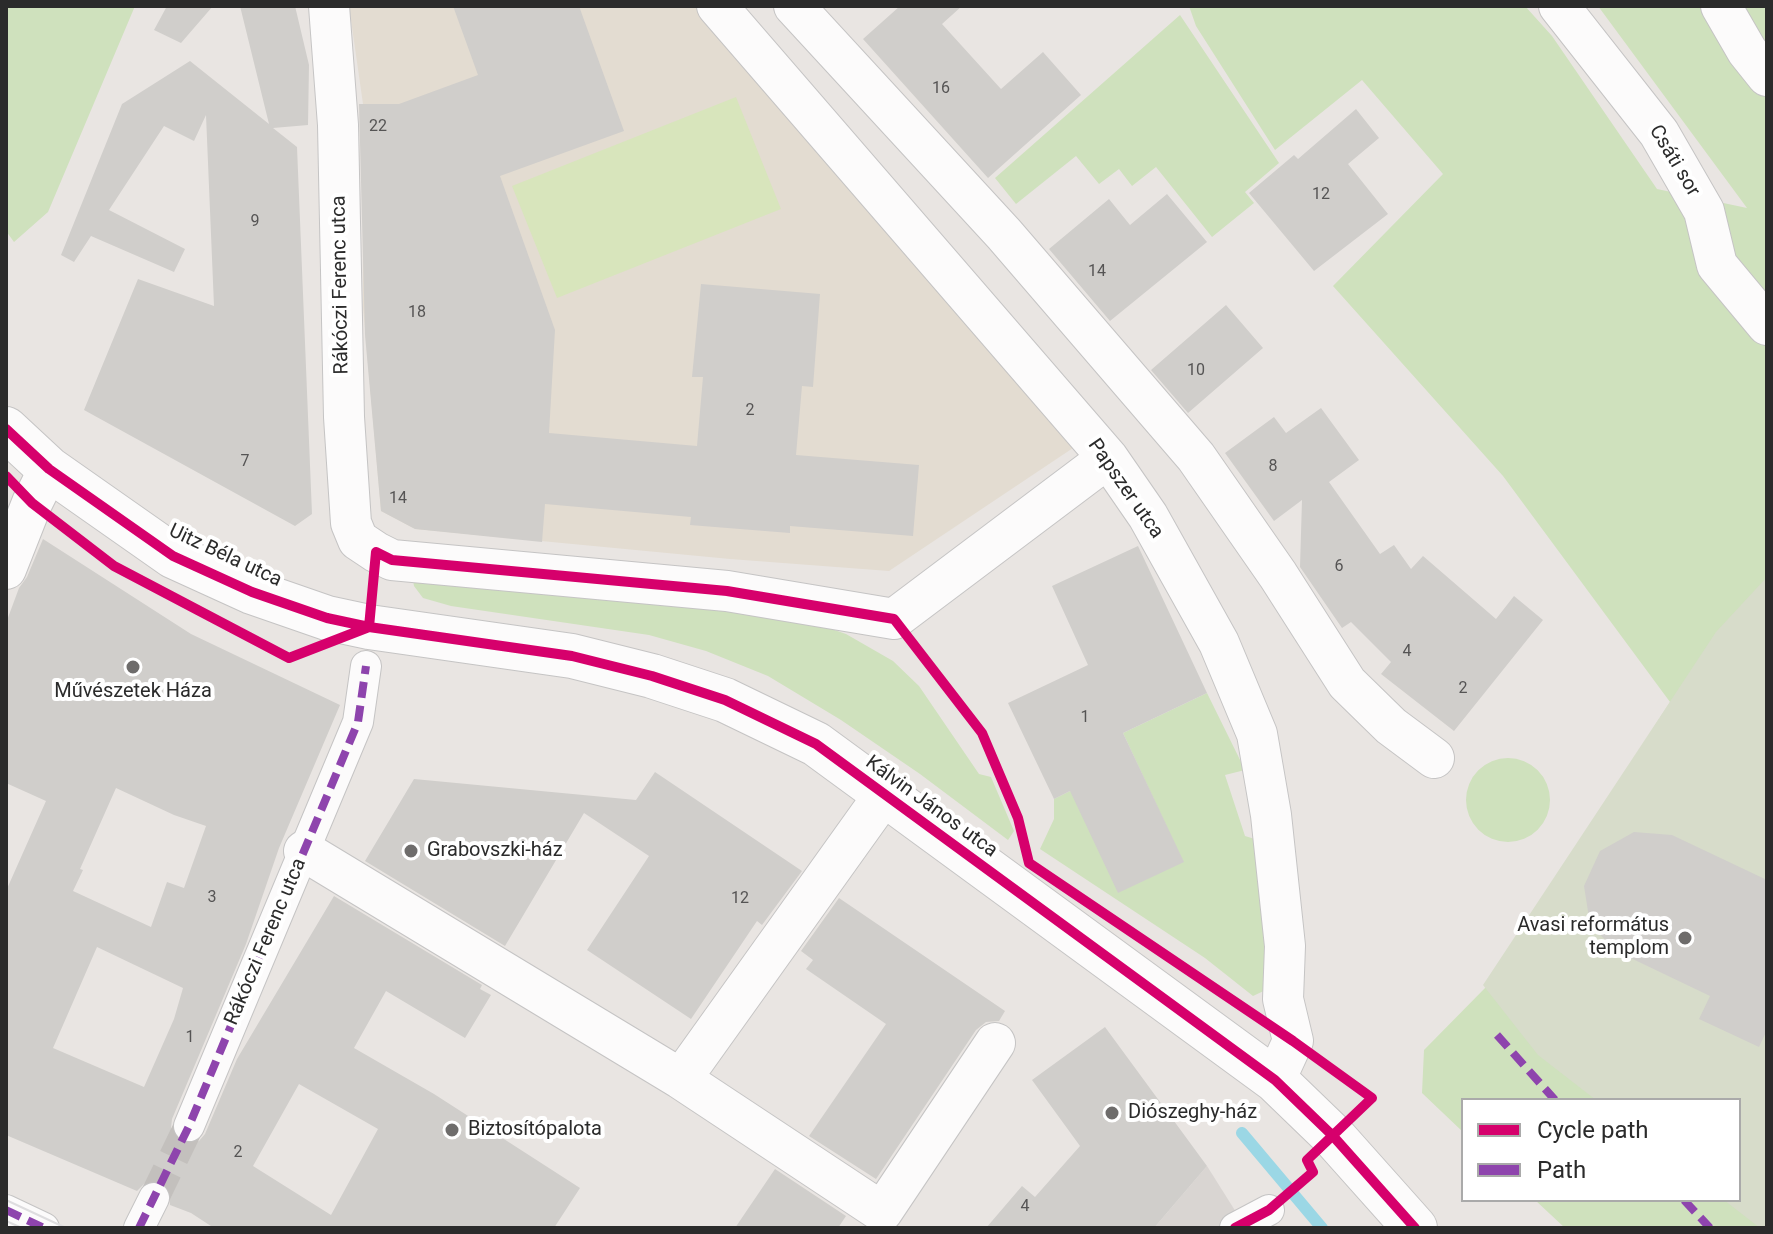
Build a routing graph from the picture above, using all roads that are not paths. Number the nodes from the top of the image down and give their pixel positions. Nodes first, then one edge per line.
1 (329, 6) edge
2 (717, 6) edge
3 (794, 6) edge
4 (1559, 6) edge
5 (1721, 6) edge
6 (1767, 76) edge
7 (1767, 325) edge
8 (6, 429) edge
9 (1108, 458) junction
10 (49, 469) junction
11 (6, 569) edge
12 (368, 647) junction
13 (1434, 758) dead end
14 (884, 795) junction
15 (304, 851) junction
16 (995, 1043) dead end
17 (681, 1079) junction
18 (1275, 1080) junction
19 (189, 1126) tunnel mouth
20 (154, 1198) tunnel mouth
21 (6, 1210) edge
22 (1269, 1210) dead end
23 (876, 1220) edge
24 (44, 1228) edge
25 (139, 1228) edge
26 (1235, 1228) edge
27 (1415, 1228) edge

1 - 9 street, Rákóczi Ferenc utca
2 - 9 street, Papszer utca
3 - 13 street
4 - 7 street, Csáti sor
5 - 6 street
8 - 10 street, Uitz Béla utca
9 - 18 street, Papszer utca
10 - 11 street
10 - 12 street, Uitz Béla utca
12 - 14 street, Kálvin János utca
12 - 15 street, Rákóczi Ferenc utca
14 - 17 street
14 - 18 street, Kálvin János utca
15 - 17 street
15 - 19 street, Rákóczi Ferenc utca
16 - 23 street
17 - 23 street
18 - 27 street, Kálvin János utca
20 - 25 street
21 - 24 street
22 - 26 street

